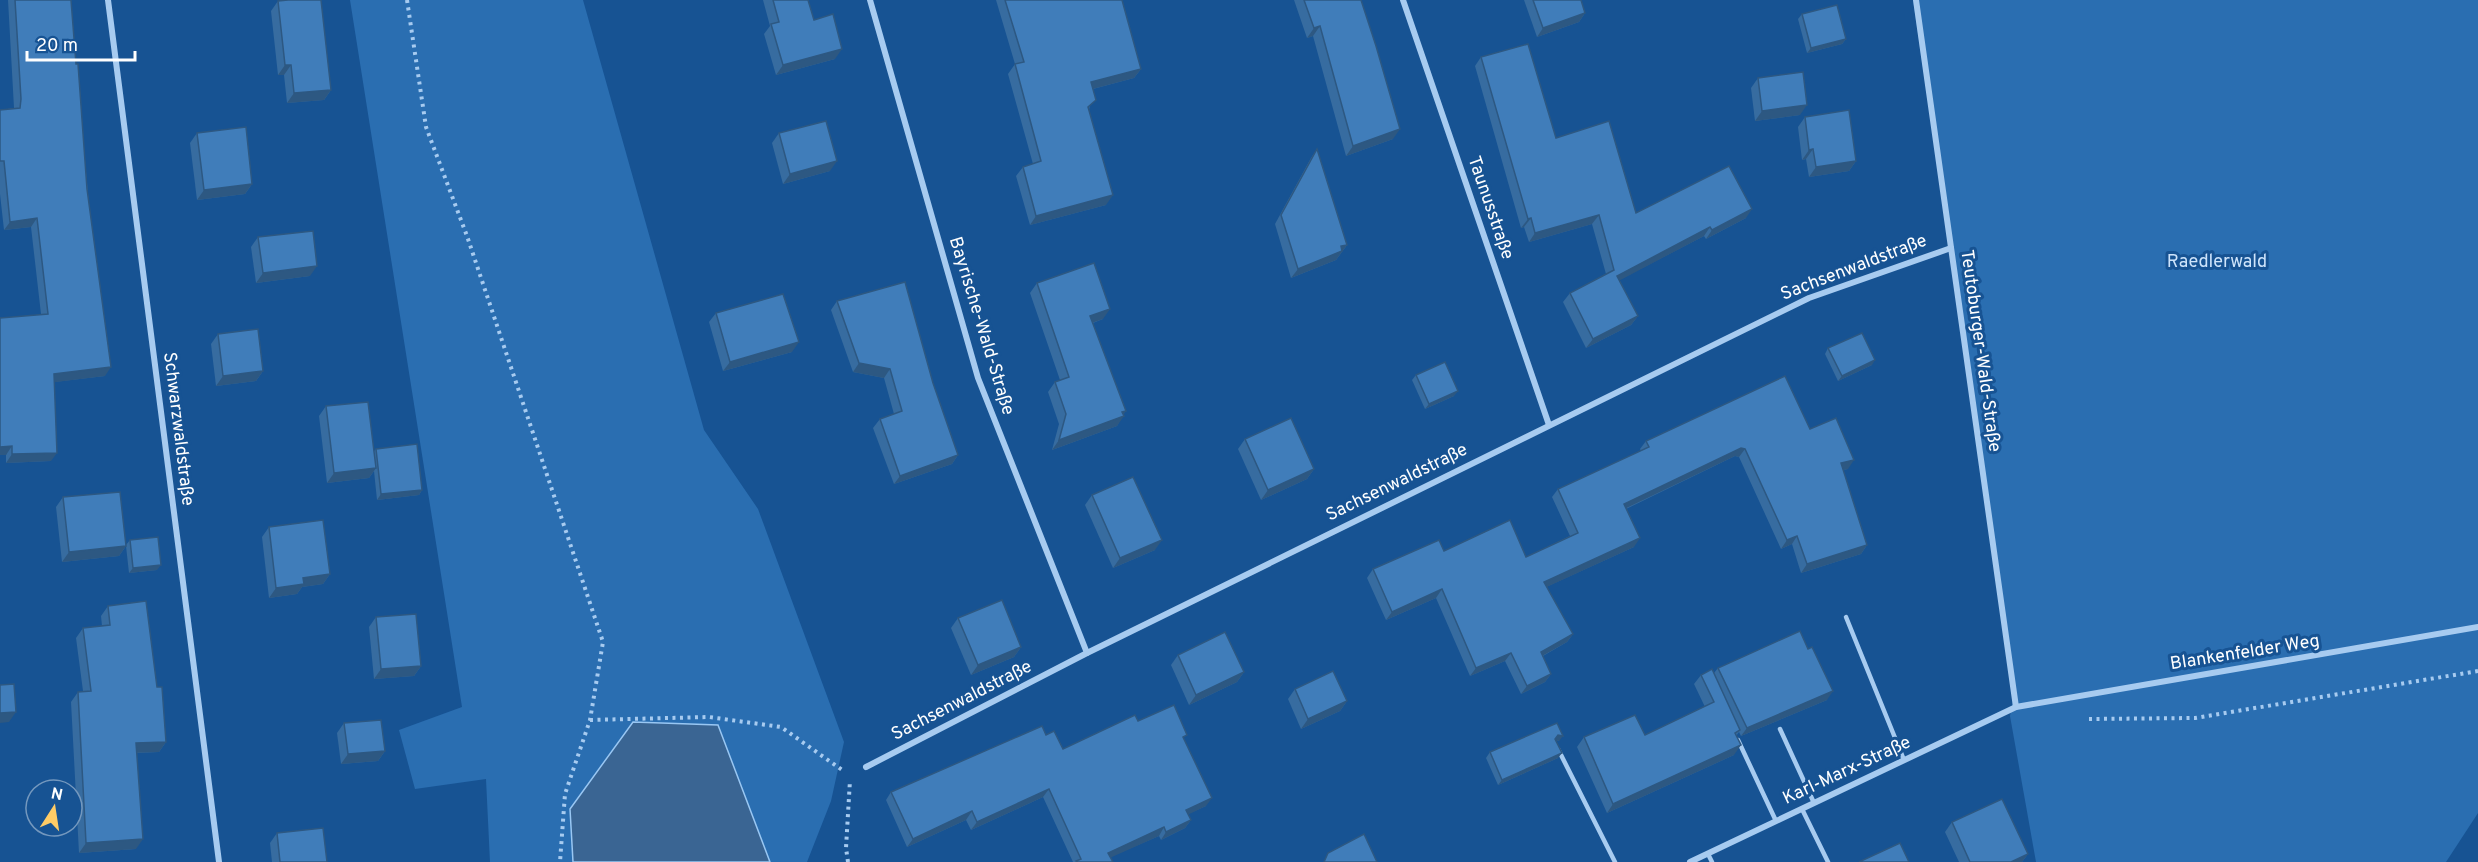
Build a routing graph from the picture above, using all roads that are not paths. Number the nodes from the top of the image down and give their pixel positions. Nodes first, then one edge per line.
1 (108, 0) edge
2 (870, 0) edge
3 (1402, 0) edge
4 (1916, 0) edge
5 (1951, 248) junction
6 (1549, 425) junction
7 (1846, 617) dead end
8 (2478, 627) edge
9 (1086, 653) junction
10 (2016, 707) junction
11 (1780, 729) edge
12 (1735, 732) edge
13 (1556, 744) edge
14 (1904, 760) junction
15 (866, 767) dead end
16 (1814, 803) junction
17 (1802, 809) junction
18 (1776, 821) junction
19 (1708, 854) junction
20 (219, 862) edge
21 (1615, 862) edge
22 (1690, 862) edge
23 (1712, 862) edge
24 (1828, 862) edge

1 - 20 street, Schwarzwaldstraße
2 - 9 street, Bayrische-Wald-Straße
3 - 6 street, Taunusstraße
4 - 5 street, Teutoburger-Wald-Straße
5 - 6 street, Sachsenwaldstraße
5 - 10 street, Teutoburger-Wald-Straße
6 - 9 street, Sachsenwaldstraße
7 - 14 lane
8 - 10 street, Blankenfelder Weg
9 - 15 street, Sachsenwaldstraße
10 - 14 street, Karl-Marx-Straße
11 - 16 lane
12 - 18 lane
13 - 21 lane
14 - 16 street, Karl-Marx-Straße
16 - 17 street, Karl-Marx-Straße
17 - 18 street, Karl-Marx-Straße
17 - 24 lane
18 - 19 street, Karl-Marx-Straße
19 - 22 street, Karl-Marx-Straße
19 - 23 lane

